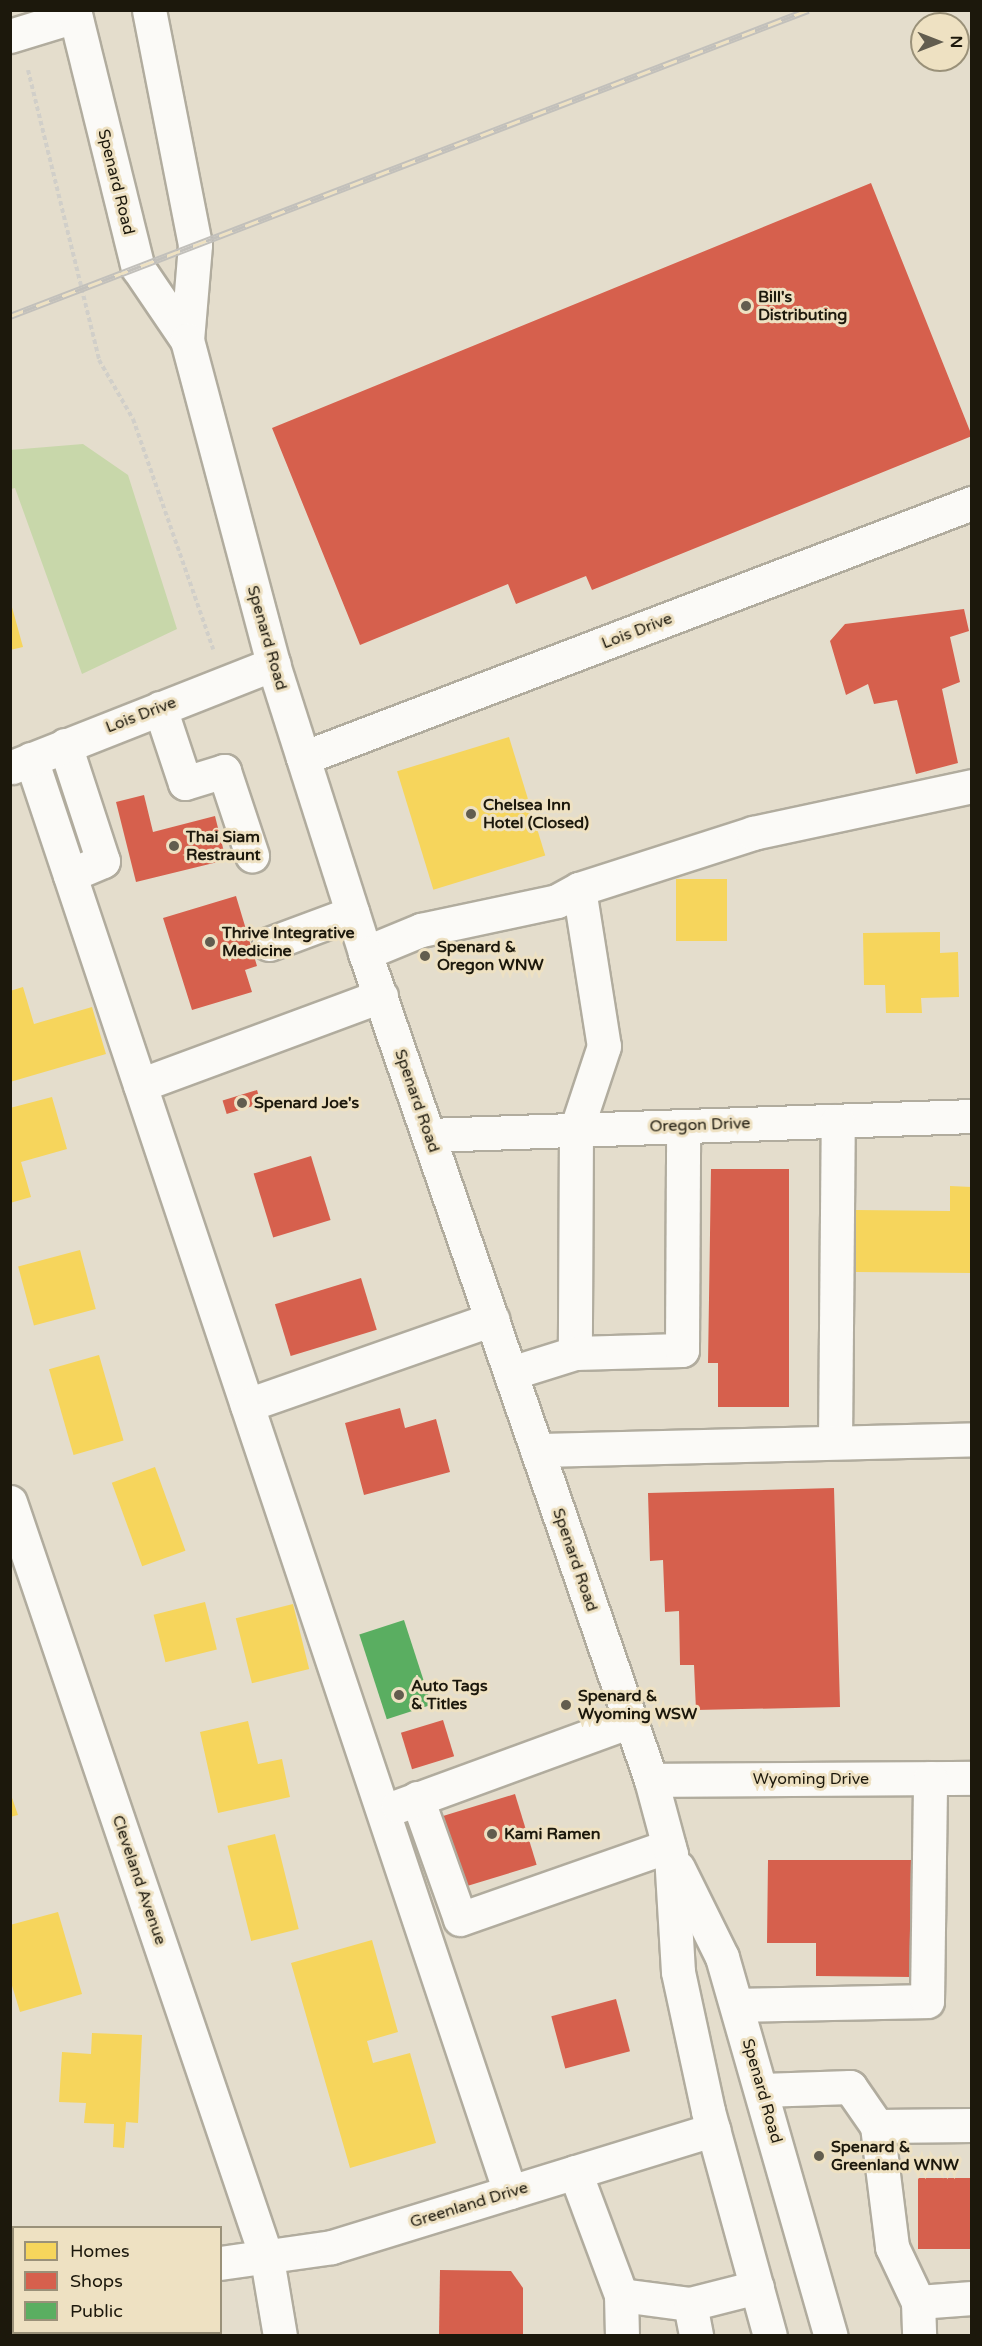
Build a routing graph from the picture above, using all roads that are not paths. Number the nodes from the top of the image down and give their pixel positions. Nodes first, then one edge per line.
1 (149, 10) edge
2 (74, 14) edge
3 (15, 35) edge
4 (188, 340) junction
5 (972, 503) edge
6 (273, 664) junction
7 (160, 708) junction
8 (65, 746) junction
9 (303, 758) junction
10 (21, 763) edge
11 (972, 786) edge
12 (252, 855) dead end
13 (69, 875) junction
14 (579, 889) junction
15 (352, 913) junction
16 (269, 944) dead end
17 (365, 952) junction
18 (381, 996) junction
19 (140, 1085) junction
20 (972, 1116) edge
21 (838, 1121) junction
22 (683, 1126) junction
23 (576, 1130) junction
24 (429, 1135) junction
25 (492, 1319) junction
26 (575, 1353) junction
27 (511, 1373) junction
28 (247, 1405) junction
29 (972, 1439) edge
30 (835, 1442) junction
31 (537, 1450) junction
32 (10, 1502) edge
33 (630, 1721) junction
34 (930, 1778) junction
35 (972, 1778) edge
36 (651, 1780) junction
37 (417, 1798) junction
38 (382, 1811) junction
39 (670, 1850) junction
40 (737, 2005) junction
41 (762, 2090) junction
42 (972, 2125) edge
43 (877, 2126) junction
44 (713, 2130) junction
45 (575, 2172) junction
46 (510, 2192) junction
47 (267, 2259) junction
48 (222, 2264) edge
49 (757, 2287) junction
50 (972, 2298) edge
51 (918, 2302) junction
52 (690, 2304) junction
53 (622, 2324) edge
54 (280, 2336) edge
55 (696, 2336) edge
56 (770, 2336) edge
57 (831, 2336) edge
58 (919, 2336) edge

1 - 4 main road, Spenard Road
2 - 3 main road
2 - 4 main road, Spenard Road
4 - 6 main road, Spenard Road
5 - 9 main road, Lois Drive
6 - 7 main road, Lois Drive
6 - 9 main road, Spenard Road
7 - 8 main road, Lois Drive
7 - 12 main road
8 - 10 main road, Lois Drive
8 - 13 main road
9 - 15 main road, Spenard Road
10 - 13 main road
11 - 14 main road
13 - 19 main road
14 - 17 main road
14 - 23 main road
15 - 16 main road
15 - 17 main road, Spenard Road
17 - 18 main road, Spenard Road
18 - 19 main road
18 - 24 main road, Spenard Road
19 - 28 main road
20 - 21 main road, Oregon Drive
21 - 22 main road, Oregon Drive
21 - 30 main road
22 - 23 main road, Oregon Drive
22 - 26 main road
23 - 24 main road, Oregon Drive
23 - 26 main road
24 - 25 main road, Spenard Road
25 - 27 main road, Spenard Road
25 - 28 main road
26 - 27 main road
27 - 31 main road, Spenard Road
28 - 38 main road
29 - 30 main road
30 - 31 main road
31 - 33 main road, Spenard Road
32 - 47 main road, Cleveland Avenue
33 - 36 main road, Spenard Road
33 - 37 main road
34 - 35 main road, Wyoming Drive
34 - 36 main road, Wyoming Drive
34 - 40 main road
36 - 39 main road, Spenard Road
37 - 38 main road
37 - 39 main road
38 - 46 main road
39 - 40 main road, Spenard Road
39 - 44 main road, Spenard Road
40 - 41 main road, Spenard Road
41 - 43 main road
41 - 57 main road, Spenard Road
42 - 43 main road
43 - 51 main road
44 - 45 main road, Greenland Drive
44 - 49 main road, Spenard Road
45 - 46 main road, Greenland Drive
45 - 53 main road
46 - 47 main road, Greenland Drive
47 - 48 main road, Greenland Drive
47 - 54 main road, Cleveland Avenue
49 - 52 main road
49 - 56 main road, Spenard Road
50 - 51 main road
51 - 58 main road
52 - 53 main road
52 - 55 main road

